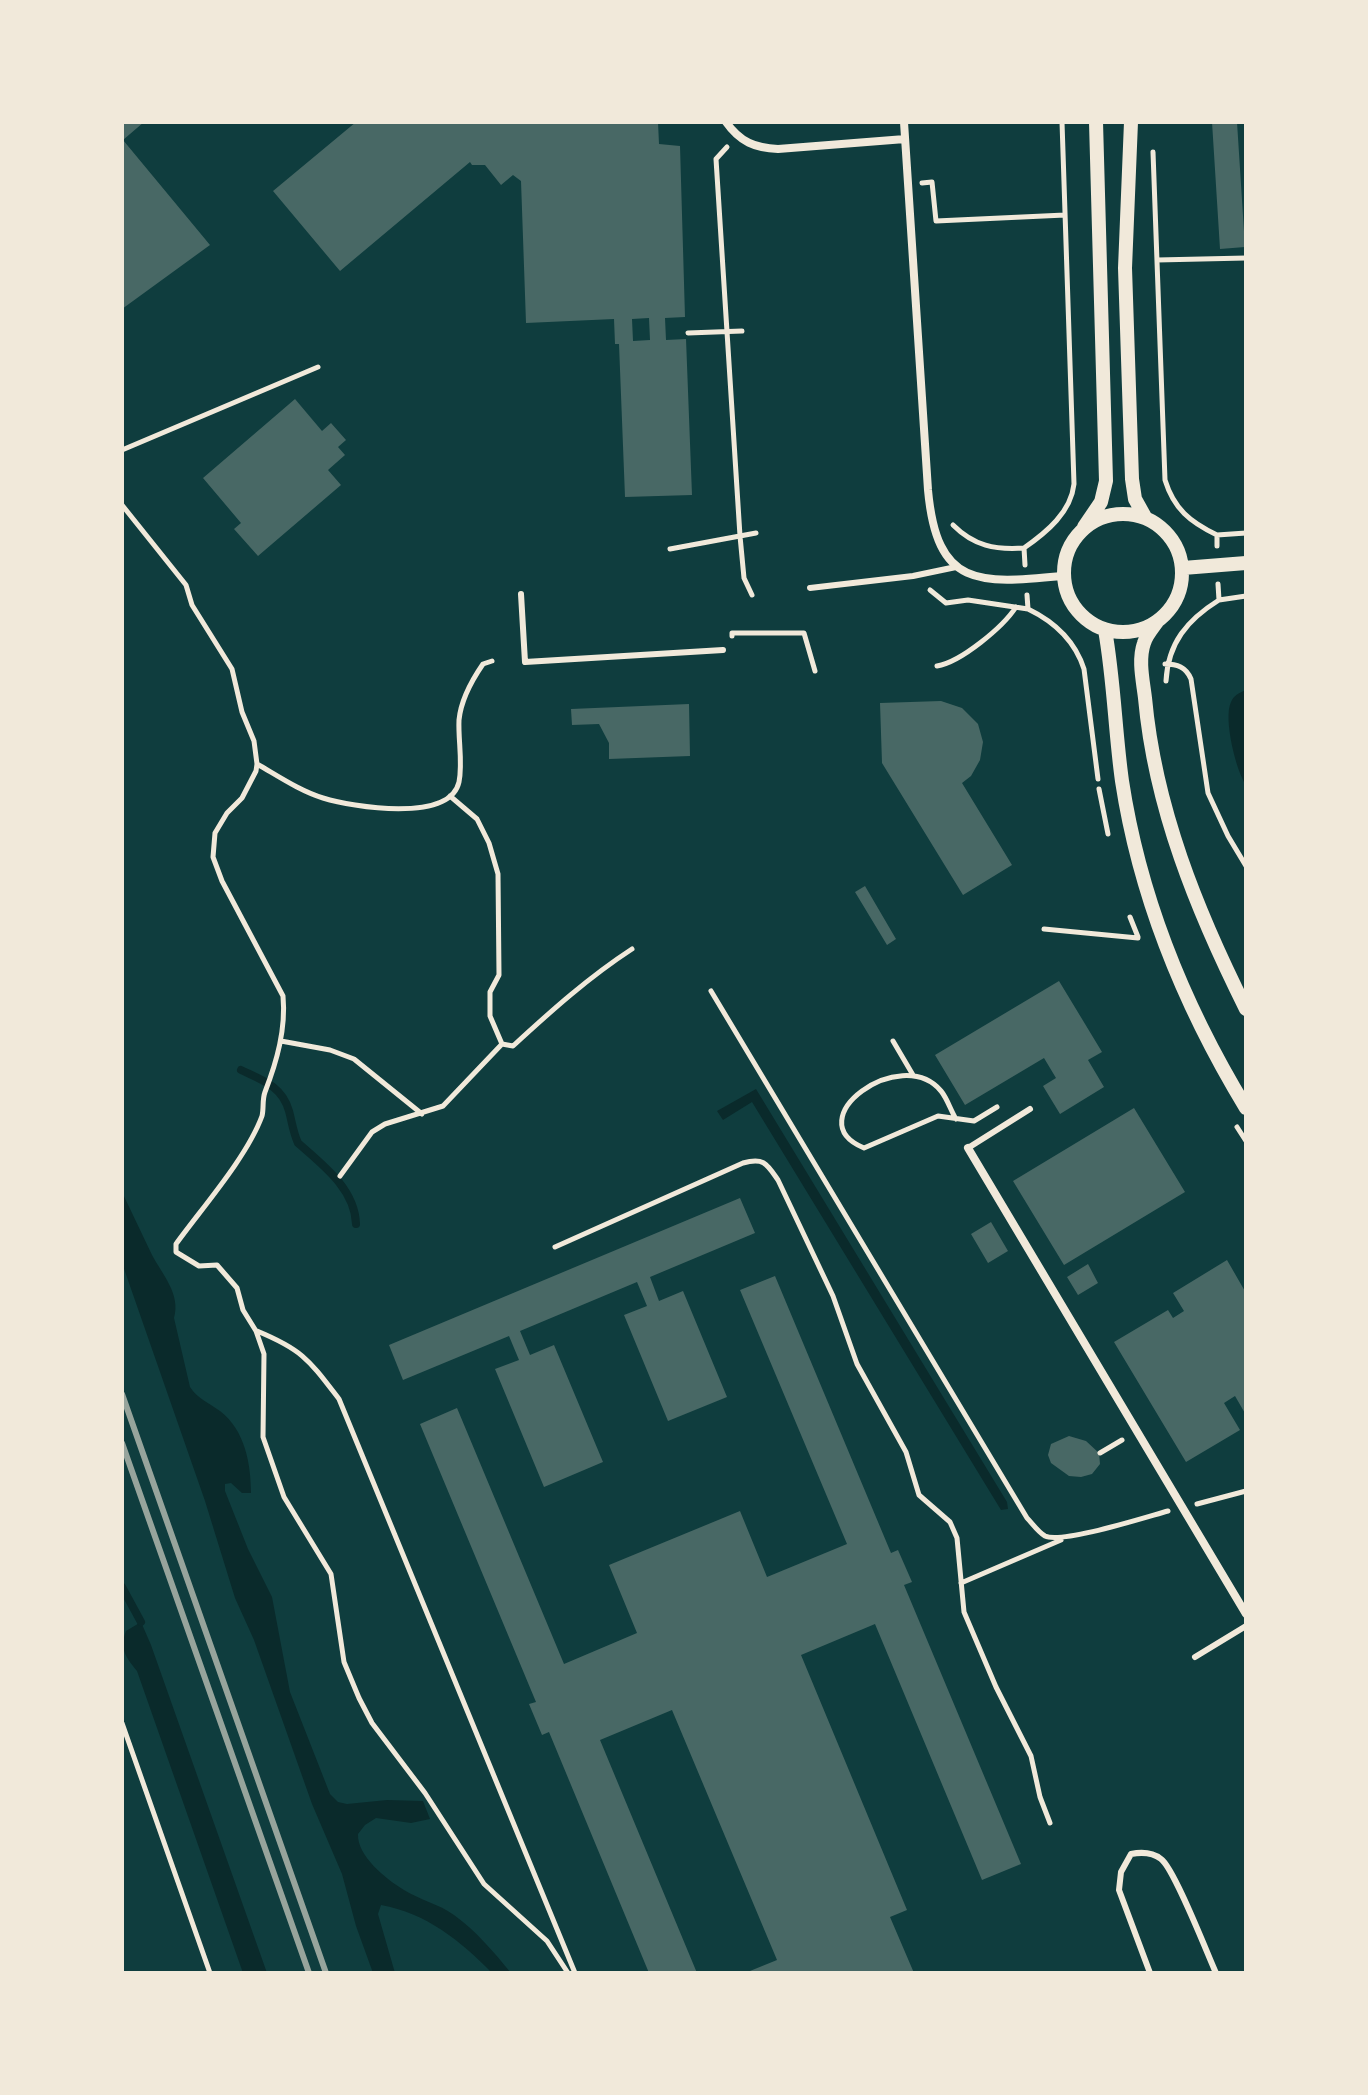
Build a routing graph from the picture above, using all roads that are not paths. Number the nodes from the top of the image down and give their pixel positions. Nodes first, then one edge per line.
1 (726, 122) edge
2 (904, 122) edge
3 (1096, 122) edge
4 (1131, 122) edge
5 (905, 139) junction
6 (1145, 517) junction
7 (1084, 527) junction
8 (1246, 563) edge
9 (956, 567) junction
10 (1183, 568) junction
11 (1063, 576) junction
12 (810, 588) dead end
13 (521, 594) dead end
14 (1157, 622) junction
15 (1105, 630) junction
16 (723, 650) road end
17 (1246, 1009) edge
18 (1246, 1108) edge
19 (1030, 1109) dead end
20 (968, 1148) joint
21 (1246, 1614) edge
22 (1246, 1626) edge
23 (1195, 1657) dead end
24 (1150, 1973) edge
25 (1216, 1973) edge

1 - 5 street
2 - 5 street
3 - 7 street
4 - 6 street
5 - 9 street
6 - 7 street
6 - 10 street
7 - 11 street
8 - 10 street
9 - 11 street
9 - 12 lane
10 - 14 street
11 - 15 street
13 - 16 lane
14 - 15 street
14 - 17 street
15 - 18 street
19 - 20 lane
20 - 21 street
22 - 23 lane
24 - 25 lane

